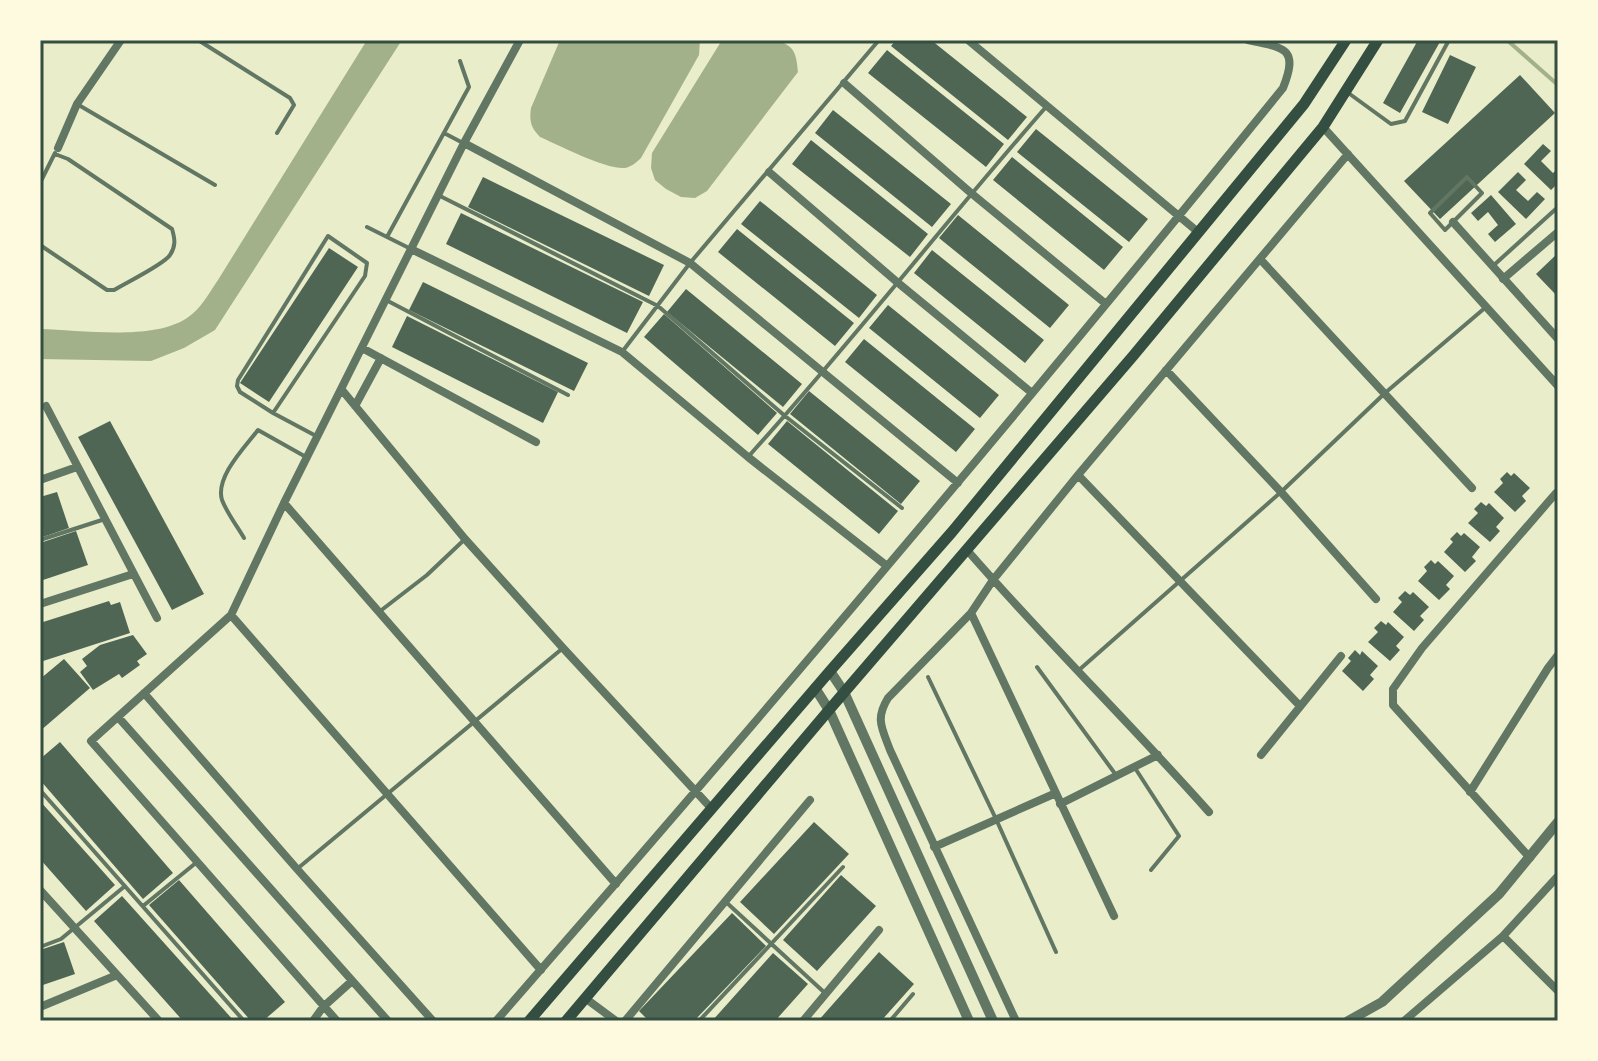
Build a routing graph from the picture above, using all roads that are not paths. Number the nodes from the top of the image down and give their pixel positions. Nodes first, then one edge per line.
1 (121, 40) edge
2 (198, 40) edge
3 (520, 40) edge
4 (879, 40) edge
5 (968, 40) edge
6 (1248, 40) edge
7 (1346, 40) edge
8 (1378, 40) edge
9 (1449, 40) edge
10 (460, 61) dead end
11 (844, 83) junction
12 (1347, 92) junction
13 (77, 104) junction
14 (1047, 105) junction
15 (1323, 127) junction
16 (277, 133) dead end
17 (444, 133) junction
18 (464, 143) junction
19 (56, 151) junction
20 (1348, 154) junction
21 (769, 172) junction
22 (40, 183) edge
23 (215, 185) dead end
24 (971, 193) junction
25 (438, 195) junction
26 (1558, 207) edge
27 (1179, 216) junction
28 (1453, 222) junction
29 (367, 227) dead end
30 (1198, 232) junction
31 (1558, 232) edge
32 (387, 237) junction
33 (40, 245) edge
34 (411, 249) junction
35 (1260, 259) junction
36 (690, 263) junction
37 (1492, 267) junction
38 (1503, 279) junction
39 (897, 282) junction
40 (386, 300) junction
41 (1106, 304) junction
42 (658, 306) junction
43 (1486, 307) junction
44 (1556, 333) edge
45 (362, 348) junction
46 (622, 352) junction
47 (381, 358) junction
48 (1166, 370) junction
49 (821, 372) junction
50 (1558, 386) edge
51 (342, 390) junction
52 (1032, 393) junction
53 (1385, 393) junction
54 (568, 395) dead end
55 (46, 406) dead end
56 (355, 406) junction
57 (273, 413) junction
58 (785, 416) junction
59 (318, 437) junction
60 (536, 442) dead end
61 (307, 457) junction
62 (748, 457) junction
63 (77, 467) junction
64 (1078, 475) junction
65 (40, 480) edge
66 (958, 483) junction
67 (1472, 488) dead end
68 (1281, 492) junction
69 (1558, 495) edge
70 (284, 503) junction
71 (902, 508) dead end
72 (105, 519) junction
73 (244, 538) dead end
74 (465, 539) junction
75 (40, 540) edge
76 (967, 550) junction
77 (887, 566) junction
78 (133, 574) junction
79 (993, 580) junction
80 (1182, 581) junction
81 (1376, 599) dead end
82 (40, 604) edge
83 (379, 612) junction
84 (971, 613) junction
85 (231, 615) junction
86 (157, 618) dead end
87 (563, 648) junction
88 (1558, 655) edge
89 (1341, 656) dead end
90 (1037, 667) dead end
91 (830, 671) junction
92 (1077, 671) junction
93 (928, 677) dead end
94 (815, 688) junction
95 (844, 692) junction
96 (144, 693) junction
97 (1300, 706) junction
98 (829, 710) junction
99 (118, 717) junction
100 (475, 722) junction
101 (1158, 755) junction
102 (1261, 755) dead end
103 (1134, 766) junction
104 (1116, 775) junction
105 (40, 790) edge
106 (697, 791) junction
107 (1470, 792) junction
108 (1056, 793) junction
109 (388, 794) junction
110 (810, 800) dead end
111 (1060, 804) junction
112 (711, 808) junction
113 (1209, 812) dead end
114 (996, 819) junction
115 (1558, 822) edge
116 (934, 847) junction
117 (1530, 858) junction
118 (197, 862) junction
119 (843, 867) dead end
120 (297, 869) junction
121 (1151, 870) dead end
122 (1558, 876) edge
123 (616, 884) junction
124 (125, 886) junction
125 (40, 890) edge
126 (725, 901) junction
127 (143, 906) junction
128 (1114, 916) dead end
129 (74, 927) junction
130 (879, 930) dead end
131 (1503, 936) junction
132 (772, 944) junction
133 (40, 947) edge
134 (1056, 952) dead end
135 (541, 970) junction
136 (117, 975) junction
137 (352, 981) junction
138 (1558, 991) edge
139 (826, 994) junction
140 (913, 994) dead end
141 (585, 998) junction
142 (40, 1007) edge
143 (323, 1007) junction
144 (159, 1021) edge
145 (244, 1021) edge
146 (313, 1021) edge
147 (337, 1021) edge
148 (388, 1021) edge
149 (433, 1021) edge
150 (496, 1021) edge
151 (529, 1021) edge
152 (566, 1021) edge
153 (616, 1021) edge
154 (625, 1021) edge
155 (699, 1021) edge
156 (803, 1021) edge
157 (890, 1021) edge
158 (969, 1021) edge
159 (993, 1021) edge
160 (1016, 1021) edge
161 (1348, 1021) edge
162 (1404, 1021) edge

1 - 13 street
2 - 16 lane
3 - 18 street
4 - 11 lane
5 - 14 street
6 - 27 street
7 - 30 main road
8 - 12 main road
9 - 12 lane
10 - 17 lane
11 - 21 lane
11 - 24 street
12 - 15 main road
13 - 19 street
13 - 23 lane
14 - 24 lane
14 - 27 street
15 - 20 street
15 - 76 main road
17 - 18 lane
17 - 32 lane
18 - 25 street
18 - 36 street
19 - 22 lane
19 - 33 lane
20 - 35 street
20 - 43 street
21 - 36 lane
21 - 39 street
24 - 39 lane
24 - 41 street
25 - 34 street
25 - 42 lane
26 - 37 lane
27 - 30 street
27 - 41 street
28 - 28 lane
28 - 37 street
29 - 32 lane
30 - 91 main road
31 - 38 street
32 - 34 lane
34 - 40 street
34 - 46 street
35 - 48 street
35 - 53 street
36 - 42 lane
36 - 49 street
37 - 38 street
38 - 44 street
39 - 49 lane
39 - 52 street
40 - 45 street
40 - 54 lane
41 - 52 street
42 - 46 lane
42 - 58 lane
43 - 50 street
43 - 53 lane
45 - 47 street
45 - 51 street
46 - 62 street
47 - 56 street
47 - 60 street
48 - 64 street
48 - 68 street
49 - 58 lane
49 - 66 street
51 - 56 street
51 - 59 street
52 - 66 street
53 - 67 street
53 - 68 lane
55 - 63 street
56 - 74 street
57 - 57 lane
57 - 59 lane
58 - 62 lane
58 - 71 lane
59 - 61 street
61 - 70 street
61 - 73 lane
62 - 77 street
63 - 65 street
63 - 72 street
64 - 79 street
64 - 80 street
66 - 77 street
68 - 80 lane
68 - 81 street
69 - 107 street
70 - 83 street
70 - 85 street
72 - 75 lane
72 - 78 street
74 - 83 lane
74 - 87 street
76 - 79 street
76 - 95 main road
77 - 106 street
78 - 82 street
78 - 86 street
79 - 84 street
79 - 92 street
80 - 92 lane
80 - 97 street
83 - 100 street
84 - 108 street
84 - 116 street
85 - 96 street
85 - 109 street
87 - 100 lane
87 - 106 street
88 - 107 street
89 - 97 street
90 - 104 lane
91 - 94 main road
91 - 95 street
92 - 101 street
93 - 114 lane
94 - 98 street
94 - 112 main road
95 - 98 main road
95 - 159 street
96 - 99 street
96 - 120 street
97 - 102 street
98 - 141 main road
98 - 158 street
99 - 118 street
99 - 137 street
100 - 109 lane
100 - 123 street
101 - 103 street
101 - 113 street
103 - 104 street
103 - 121 lane
104 - 111 street
105 - 124 lane
106 - 112 street
106 - 123 street
107 - 117 street
108 - 111 street
108 - 114 street
109 - 120 lane
109 - 135 street
110 - 126 street
111 - 128 street
112 - 151 main road
114 - 116 street
114 - 134 lane
115 - 117 street
116 - 160 street
117 - 161 street
118 - 127 lane
118 - 143 street
119 - 132 lane
120 - 149 street
122 - 131 street
123 - 135 street
124 - 127 lane
124 - 129 lane
125 - 129 street
126 - 132 lane
126 - 154 street
127 - 145 lane
129 - 133 lane
129 - 136 street
130 - 139 street
131 - 138 street
131 - 162 street
132 - 139 lane
132 - 155 lane
135 - 150 street
136 - 142 street
136 - 144 street
137 - 143 street
137 - 148 street
139 - 156 street
140 - 157 lane
141 - 152 main road
141 - 153 street
143 - 146 street
143 - 147 street

